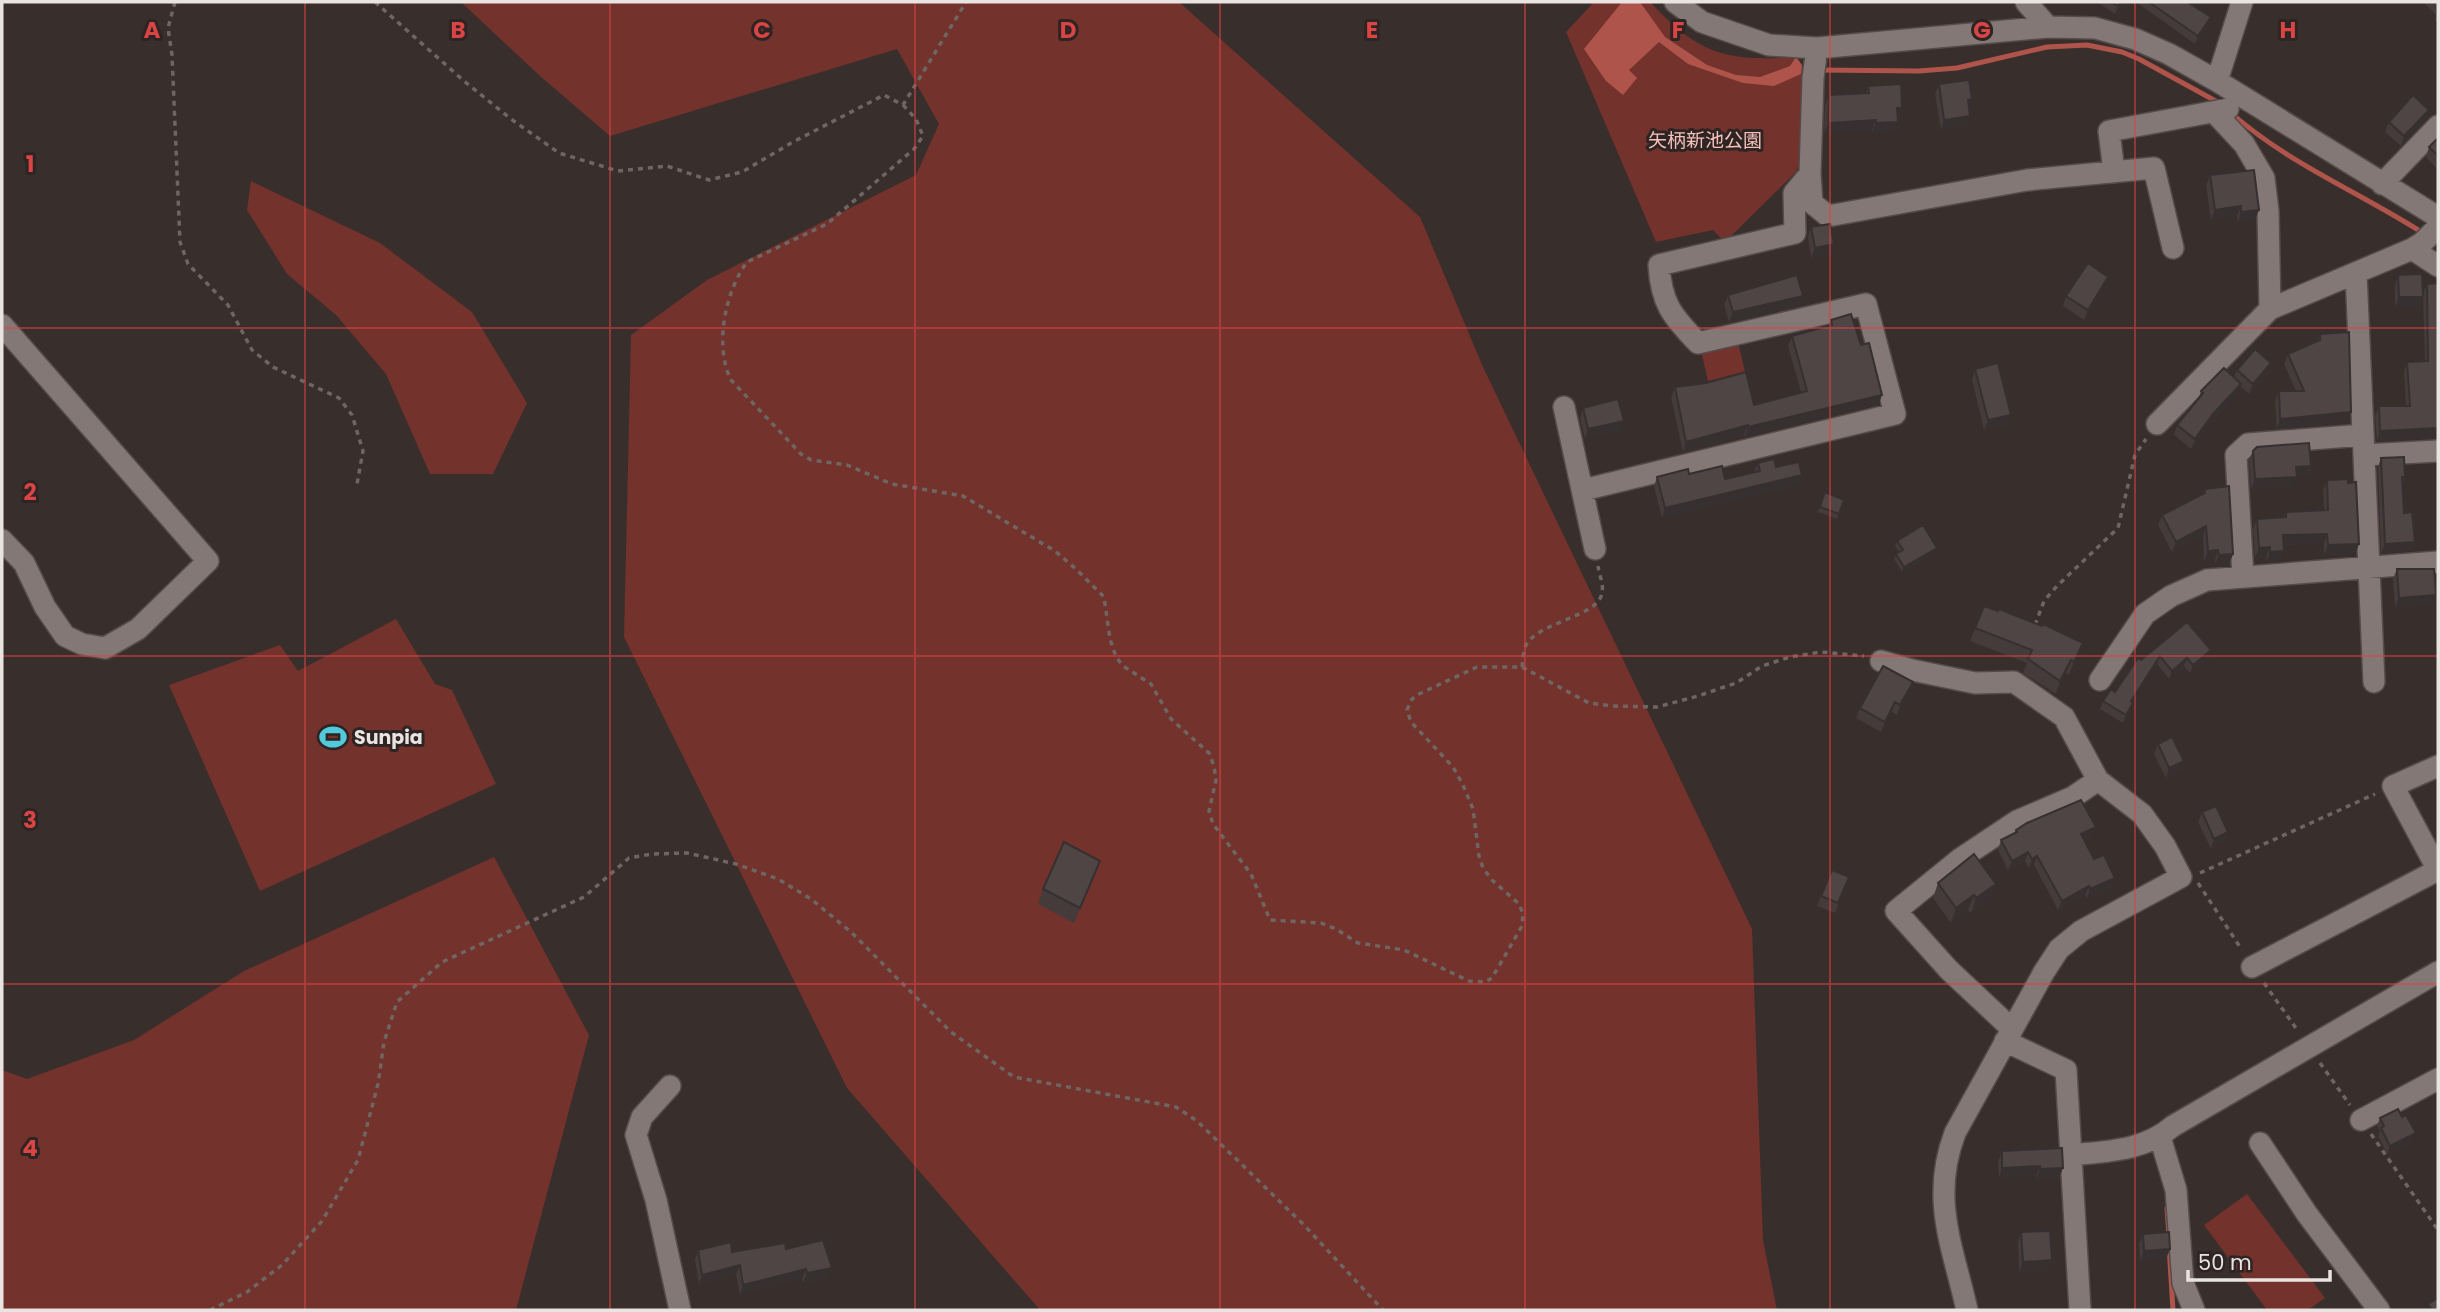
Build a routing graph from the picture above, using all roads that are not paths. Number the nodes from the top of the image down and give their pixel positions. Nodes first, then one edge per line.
1 (1675, 2) edge
2 (2026, 2) edge
3 (2242, 2) edge
4 (2048, 26) junction
5 (1815, 62) junction
6 (2217, 81) junction
7 (2229, 107) junction
8 (2438, 126) edge
9 (2114, 172) junction
10 (1810, 174) junction
11 (2382, 184) junction
12 (2429, 234) edge
13 (2173, 248) dead end
14 (2438, 266) edge
15 (2356, 273) junction
16 (2270, 309) junction
17 (2, 325) edge
18 (1564, 407) dead end
19 (2157, 424) road end
20 (2364, 445) junction
21 (2438, 451) edge
22 (1583, 490) junction
23 (2, 540) edge
24 (1595, 549) road end
25 (2438, 562) edge
26 (2370, 568) junction
27 (2243, 577) junction
28 (1881, 660) road end
29 (2100, 680) dead end
30 (2374, 682) dead end
31 (2438, 766) edge
32 (2098, 780) junction
33 (2438, 870) edge
34 (2252, 967) dead end
35 (2438, 972) edge
36 (2009, 1035) junction
37 (2438, 1079) edge
38 (670, 1086) dead end
39 (2361, 1120) dead end
40 (2160, 1137) junction
41 (2260, 1143) dead end
42 (2071, 1155) junction
43 (680, 1310) edge
44 (1967, 1310) edge
45 (2080, 1310) edge
46 (2194, 1310) edge
47 (2379, 1310) edge

1 - 5 street
2 - 4 street
3 - 6 street
4 - 5 street
4 - 6 street
5 - 10 street
6 - 7 street
7 - 9 street
7 - 11 street
7 - 16 street
8 - 11 street
9 - 10 street
9 - 13 street
10 - 22 street
11 - 12 street
12 - 14 street
12 - 15 street
15 - 16 street
15 - 20 street
16 - 19 street
17 - 23 street
18 - 22 street
20 - 21 street
20 - 26 street
20 - 27 street
22 - 24 street
25 - 26 street
26 - 27 street
26 - 30 street
27 - 29 street
28 - 32 street
31 - 33 street
32 - 36 street
32 - 36 street
33 - 34 street
35 - 40 street
36 - 42 street
36 - 44 street
37 - 39 street
38 - 43 street
40 - 42 street
40 - 46 street
41 - 47 street
42 - 45 street

